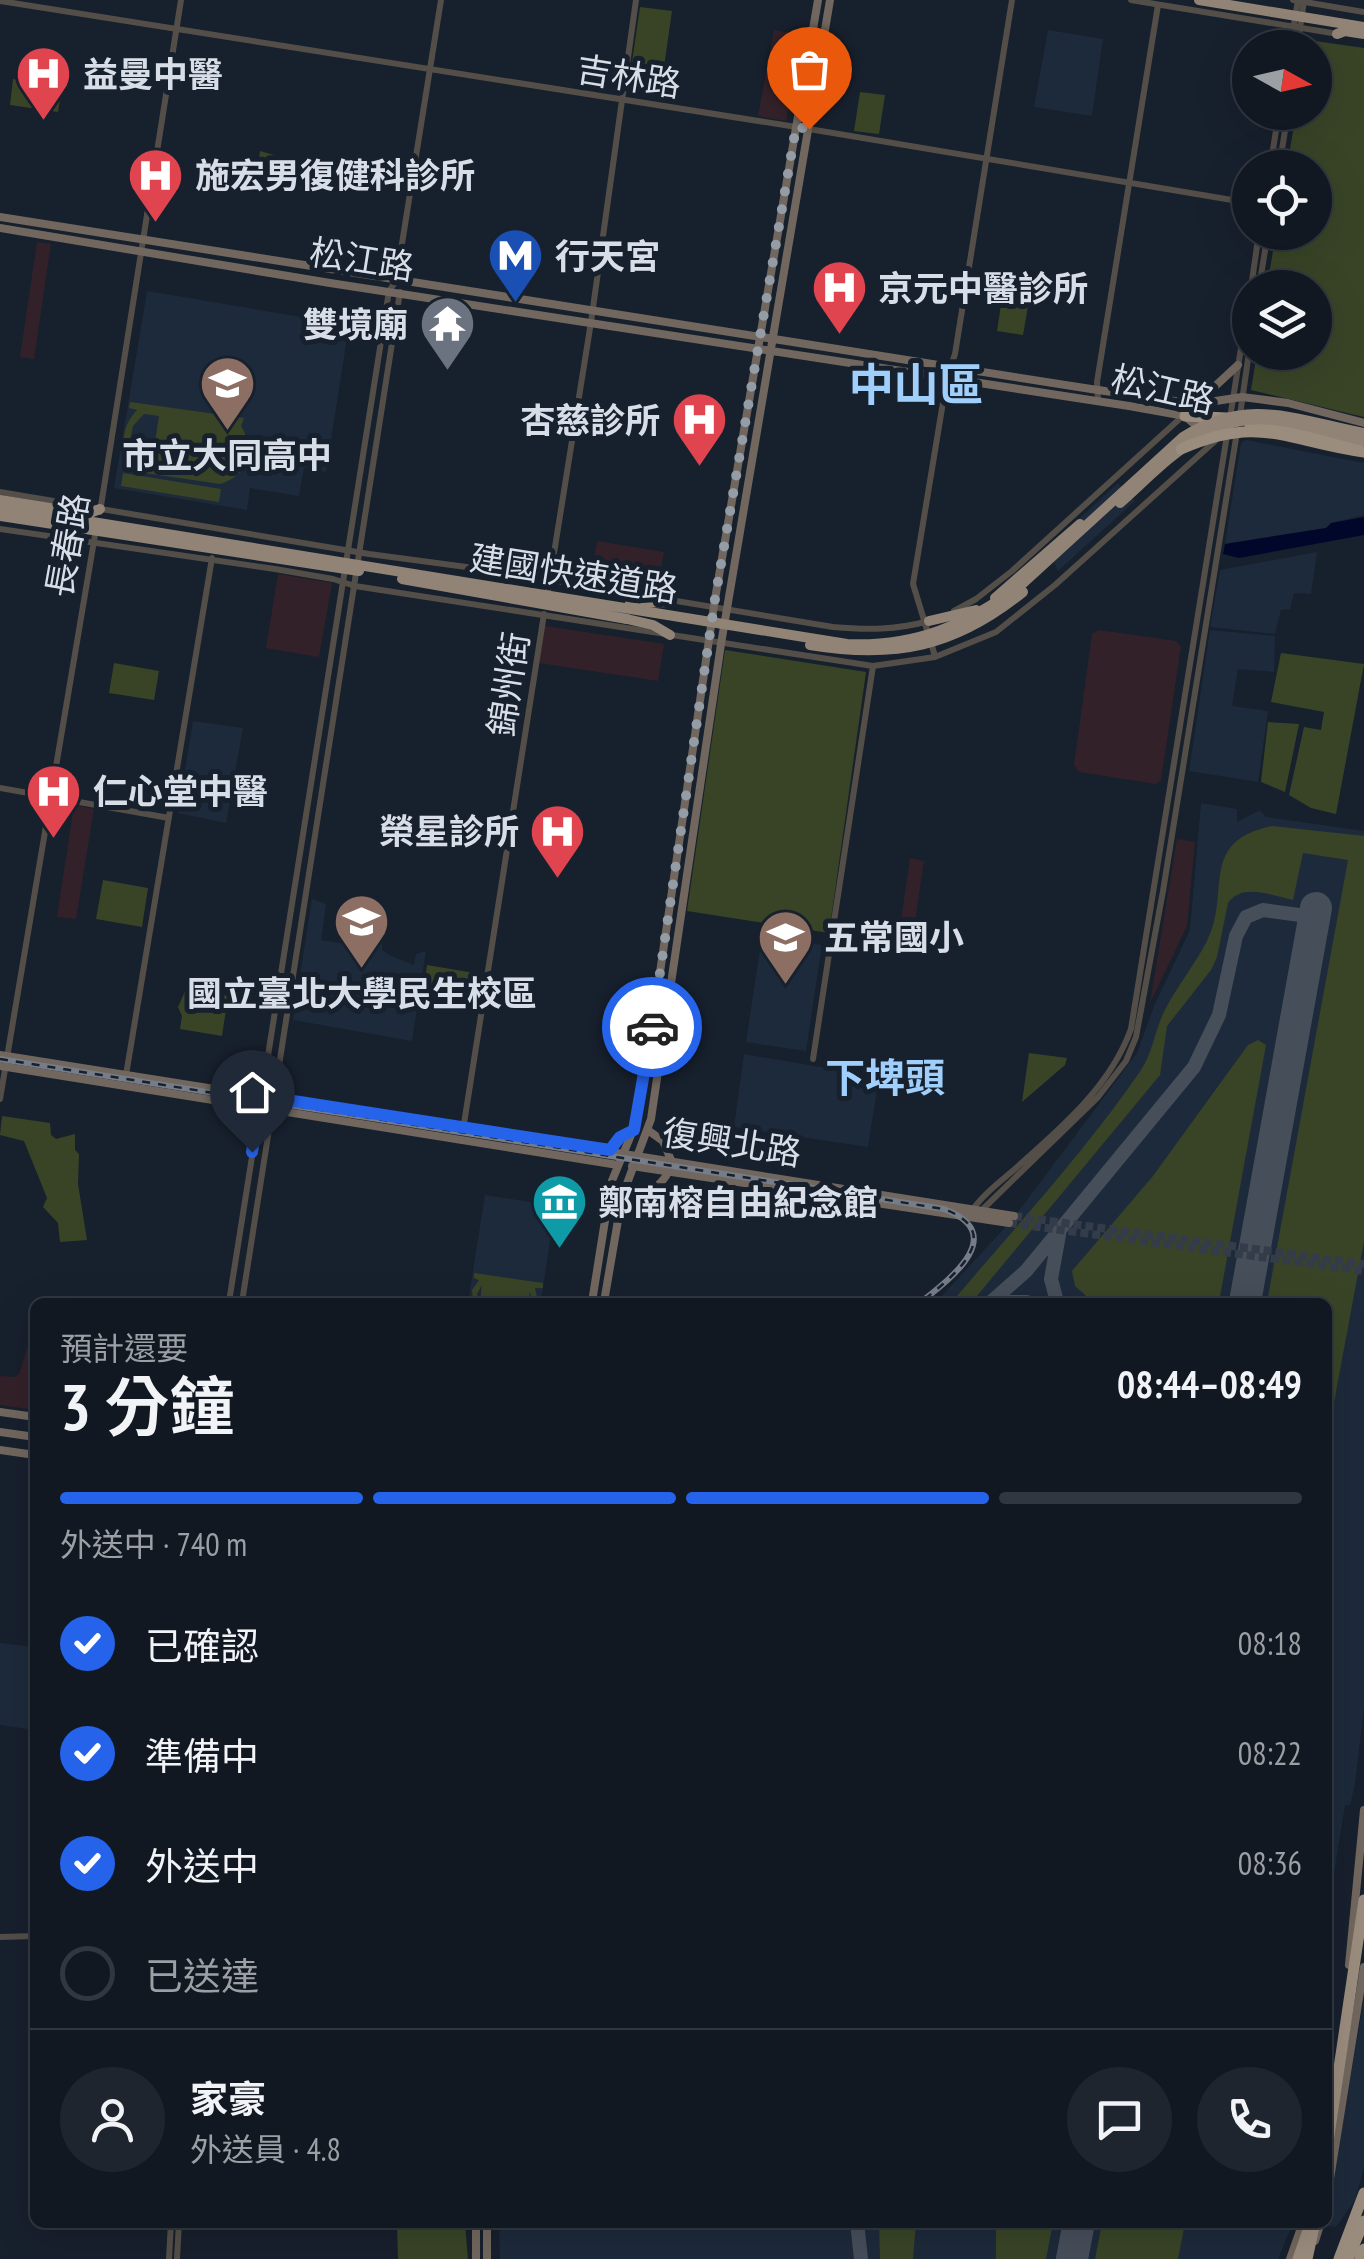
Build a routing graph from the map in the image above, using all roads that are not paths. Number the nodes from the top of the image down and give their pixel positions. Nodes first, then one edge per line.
1 (181, 0) edge
2 (441, 0) edge
3 (636, 0) edge
4 (818, 0) edge
5 (830, 0) edge
6 (1012, 0) edge
7 (1131, 0) edge
8 (1198, 0) edge
9 (1232, 0) edge
10 (0, 1) edge
11 (1299, 1) edge
12 (1158, 4) junction
13 (1364, 12) edge
14 (1297, 28) junction
15 (176, 29) junction
16 (1364, 30) edge
17 (1342, 33) joint
18 (430, 69) junction
19 (622, 100) junction
20 (796, 127) junction
21 (809, 129) junction
22 (986, 159) junction
23 (1130, 183) junction
24 (1232, 200) edge
25 (0, 217) edge
26 (0, 228) edge
27 (142, 246) junction
28 (396, 281) junction
29 (389, 291) junction
30 (400, 292) junction
31 (591, 310) junction
32 (591, 322) junction
33 (761, 337) junction
34 (772, 345) junction
35 (759, 348) junction
36 (952, 368) junction
37 (1233, 370) edge
38 (1238, 370) edge
39 (1244, 370) edge
40 (947, 378) junction
41 (1097, 390) junction
42 (1238, 398) junction
43 (1098, 401) junction
44 (1196, 404) junction
45 (1159, 411) junction
46 (1186, 416) junction
47 (1364, 423) edge
48 (1232, 428) junction
49 (1364, 433) edge
50 (1163, 436) junction
51 (1180, 449) joint
52 (1364, 449) edge
53 (1158, 460) junction
54 (0, 492) edge
55 (0, 500) edge
56 (0, 508) edge
57 (100, 509) junction
58 (0, 522) edge
59 (217, 529) junction
60 (93, 543) junction
61 (348, 550) junction
62 (361, 553) junction
63 (211, 559) junction
64 (381, 571) junction
65 (549, 580) junction
66 (346, 582) junction
67 (355, 586) junction
68 (669, 602) junction
69 (714, 608) junction
70 (727, 610) junction
71 (544, 616) junction
72 (926, 621) junction
73 (670, 636) junction
74 (710, 642) junction
75 (721, 644) junction
76 (935, 657) junction
77 (873, 666) junction
78 (0, 788) edge
79 (50, 797) junction
80 (169, 818) junction
81 (4, 1056) edge
82 (814, 1059) dead end
83 (3, 1067) edge
84 (126, 1075) junction
85 (261, 1096) junction
86 (274, 1098) junction
87 (0, 1099) edge
88 (260, 1107) junction
89 (272, 1110) junction
90 (464, 1128) junction
91 (634, 1130) junction
92 (649, 1131) junction
93 (462, 1139) junction
94 (610, 1150) junction
95 (623, 1152) junction
96 (638, 1155) junction
97 (670, 1160) junction
98 (618, 1164) junction
99 (633, 1166) junction
100 (669, 1171) junction
101 (624, 1190) junction
102 (974, 1214) junction
103 (1011, 1219) tunnel mouth
104 (230, 1298) edge
105 (243, 1298) edge
106 (593, 1298) edge
107 (605, 1298) edge
108 (0, 1412) edge
109 (30, 1416) edge
110 (0, 1432) edge
111 (30, 1436) edge
112 (0, 1450) edge
113 (30, 1454) edge
114 (1364, 1810) edge
115 (1364, 1900) edge
116 (0, 1936) edge
117 (30, 1936) edge
118 (1364, 1967) edge
119 (1332, 2079) edge
120 (1332, 2115) edge
121 (1332, 2166) edge
122 (1364, 2194) edge
123 (1364, 2222) edge
124 (171, 2228) edge
125 (179, 2228) edge
126 (476, 2228) edge
127 (487, 2228) edge
128 (1309, 2228) edge
129 (1311, 2228) edge
130 (1312, 2228) edge
131 (1364, 2248) edge
132 (169, 2259) edge
133 (177, 2259) edge
134 (476, 2259) edge
135 (487, 2259) edge
136 (1290, 2259) edge
137 (1298, 2259) edge
138 (1307, 2259) edge
139 (1338, 2259) edge
140 (1348, 2259) edge
141 (1360, 2259) edge

1 - 15 street, 長春路
2 - 18 street
3 - 19 street, 錦州街
4 - 20 main road
5 - 21 main road
6 - 22 street
7 - 12 street
8 - 16 highway, bridge
9 - 16 highway, bridge
10 - 15 street, 吉林路
11 - 13 street
11 - 14 street
12 - 14 street
12 - 23 street
14 - 17 street
15 - 18 street, 吉林路
15 - 27 street, 長春路
16 - 17 highway, bridge
18 - 19 street, 吉林路
18 - 28 street
19 - 20 street, 吉林路
19 - 31 street, 錦州街
20 - 21 street, 吉林路
20 - 33 main road
21 - 22 street, 吉林路
21 - 34 main road
22 - 23 street, 吉林路
22 - 36 street
23 - 24 street, 吉林路
23 - 41 street
25 - 27 main road, 松江路
26 - 27 main road, 松江路
27 - 28 main road, 松江路
27 - 29 main road, 松江路
27 - 57 street, 長春路
28 - 29 street
28 - 30 street
28 - 31 main road, 松江路
29 - 30 main road, 松江路
29 - 61 street
30 - 32 main road, 松江路
30 - 62 street
31 - 32 street, 錦州街
31 - 33 main road, 松江路
32 - 35 main road, 松江路
32 - 65 street, 錦州街
33 - 34 main road, 松江路
33 - 35 main road
34 - 35 main road, 松江路
34 - 36 main road, 松江路
34 - 40 main road, 松江路
34 - 70 main road
35 - 69 main road
36 - 40 street
36 - 41 main road, 松江路
37 - 44 main road
38 - 42 street
39 - 42 street
40 - 43 main road, 松江路
40 - 72 street
41 - 43 street
41 - 44 main road, 松江路
42 - 44 main road, 松江路
42 - 47 main road, 松江路
42 - 48 street
43 - 45 main road, 松江路
44 - 46 street
45 - 46 main road, 松江路
45 - 50 street
46 - 48 highway
46 - 50 street
48 - 52 highway
48 - 76 street
48 - 102 street
49 - 53 highway, 建國快速道路, bridge
50 - 72 street
51 - 52 highway, bridge
51 - 64 highway, 建國快速道路, bridge
53 - 64 highway, 建國快速道路, bridge
53 - 72 highway, bridge
54 - 57 street
55 - 57 highway, bridge
56 - 64 highway, 建國快速道路, bridge
57 - 59 street
57 - 60 street, 長春路
58 - 60 street
58 - 64 highway, 建國快速道路, bridge
59 - 61 street
59 - 63 street
60 - 63 street
60 - 79 street, 長春路
61 - 62 street
61 - 66 street
62 - 65 street
62 - 67 street
63 - 66 street
63 - 80 street
64 - 68 highway, bridge
64 - 73 highway, bridge
65 - 68 street
65 - 71 street, 錦州街
66 - 67 street
66 - 85 street
67 - 71 street
67 - 86 street
68 - 69 street
69 - 70 street
69 - 74 main road
70 - 72 street
70 - 75 main road
71 - 73 street
71 - 90 street, 錦州街
72 - 76 street
73 - 74 street
74 - 75 street
74 - 91 main road
75 - 77 street
75 - 92 main road
76 - 77 street
77 - 82 street
78 - 79 street
79 - 80 street
79 - 81 street, 長春路
80 - 84 street
81 - 83 street, 長春路
81 - 84 main road, 復興北路
83 - 87 street, 長春路
83 - 88 main road, 復興北路
84 - 85 main road, 復興北路
85 - 86 main road, 復興北路
85 - 88 street
86 - 89 street
86 - 90 main road, 復興北路
88 - 89 main road, 復興北路
88 - 104 street
89 - 93 main road, 復興北路
89 - 105 street
90 - 93 street, 錦州街
90 - 94 main road, 復興北路
91 - 94 main road
91 - 95 main road
92 - 96 main road
92 - 97 main road
93 - 98 main road, 復興北路
94 - 95 main road, 復興北路
95 - 96 main road, 復興北路
95 - 98 main road
96 - 97 main road, 復興北路
96 - 99 main road
97 - 102 main road, 復興北路
98 - 99 main road, 復興北路
98 - 106 main road
99 - 100 main road, 復興北路
99 - 101 main road
100 - 101 main road
100 - 102 main road, 復興北路
101 - 107 main road
102 - 103 main road
108 - 109 main road
110 - 111 main road
112 - 113 main road
114 - 119 main road
115 - 120 highway
116 - 117 street
118 - 121 main road
122 - 139 highway
123 - 140 highway
124 - 132 street
125 - 133 street
126 - 134 main road
127 - 135 main road
128 - 136 main road
129 - 137 highway, bridge
130 - 138 highway, bridge
131 - 141 highway

